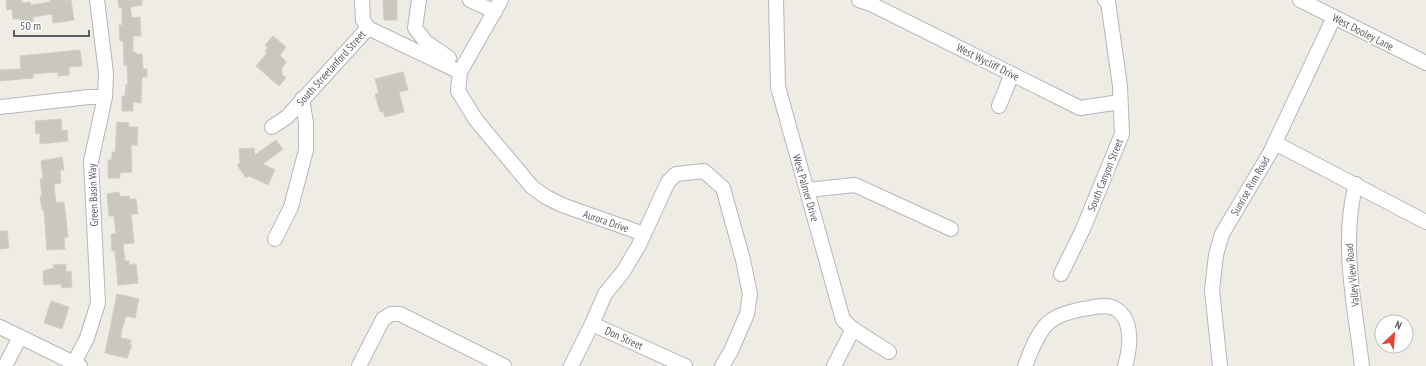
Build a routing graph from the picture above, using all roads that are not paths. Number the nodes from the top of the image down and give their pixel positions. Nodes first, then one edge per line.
1 (97, 0) edge
2 (362, 0) edge
3 (420, 0) edge
4 (470, 0) edge
5 (776, 0) edge
6 (859, 0) edge
7 (1105, 0) edge
8 (1300, 0) edge
9 (498, 6) edge
10 (1334, 17) junction
11 (368, 28) junction
12 (1426, 63) edge
13 (460, 72) junction
14 (1012, 74) junction
15 (105, 97) junction
16 (302, 100) junction
17 (1120, 102) junction
18 (999, 106) dead end
19 (0, 107) edge
20 (272, 127) dead end
21 (1274, 143) junction
22 (1356, 184) junction
23 (807, 190) junction
24 (1426, 222) edge
25 (951, 229) dead end
26 (644, 234) junction
27 (275, 239) dead end
28 (1061, 274) dead end
29 (592, 324) junction
30 (0, 327) edge
31 (853, 329) junction
32 (20, 337) junction
33 (889, 352) dead end
34 (77, 365) edge
35 (5, 366) edge
36 (359, 366) edge
37 (504, 366) edge
38 (571, 366) edge
39 (686, 366) edge
40 (722, 366) edge
41 (834, 366) edge
42 (1025, 366) edge
43 (1125, 366) edge
44 (1220, 366) edge
45 (1362, 366) edge

1 - 15 street, Green Basin Way
2 - 11 street
3 - 13 street
4 - 9 street
5 - 23 street, West Palmer Drive
6 - 14 street, West Wycliff Drive
7 - 17 street, South Canyon Street
8 - 10 street, West Dooley Lane
9 - 13 street
10 - 12 street, West Dooley Lane
10 - 21 street, Sunrise Rim Road
11 - 13 street, South Streetanford Street
11 - 16 street, South Streetanford Street
13 - 26 street, Aurora Drive
14 - 17 street, West Wycliff Drive
14 - 18 street
15 - 19 street
15 - 34 street, Green Basin Way
16 - 20 street, South Streetanford Street
16 - 27 street
17 - 28 street, South Canyon Street
21 - 22 street
21 - 44 street, Sunrise Rim Road
22 - 24 street
22 - 45 street, Valley View Road
23 - 25 street
23 - 31 street, West Palmer Drive
26 - 29 street, Don Street
26 - 40 street, Aurora Drive
29 - 38 street
29 - 39 street, Don Street
30 - 32 street
31 - 33 street, West Palmer Drive
31 - 41 street
32 - 34 street
32 - 35 street
36 - 37 street
42 - 43 street

